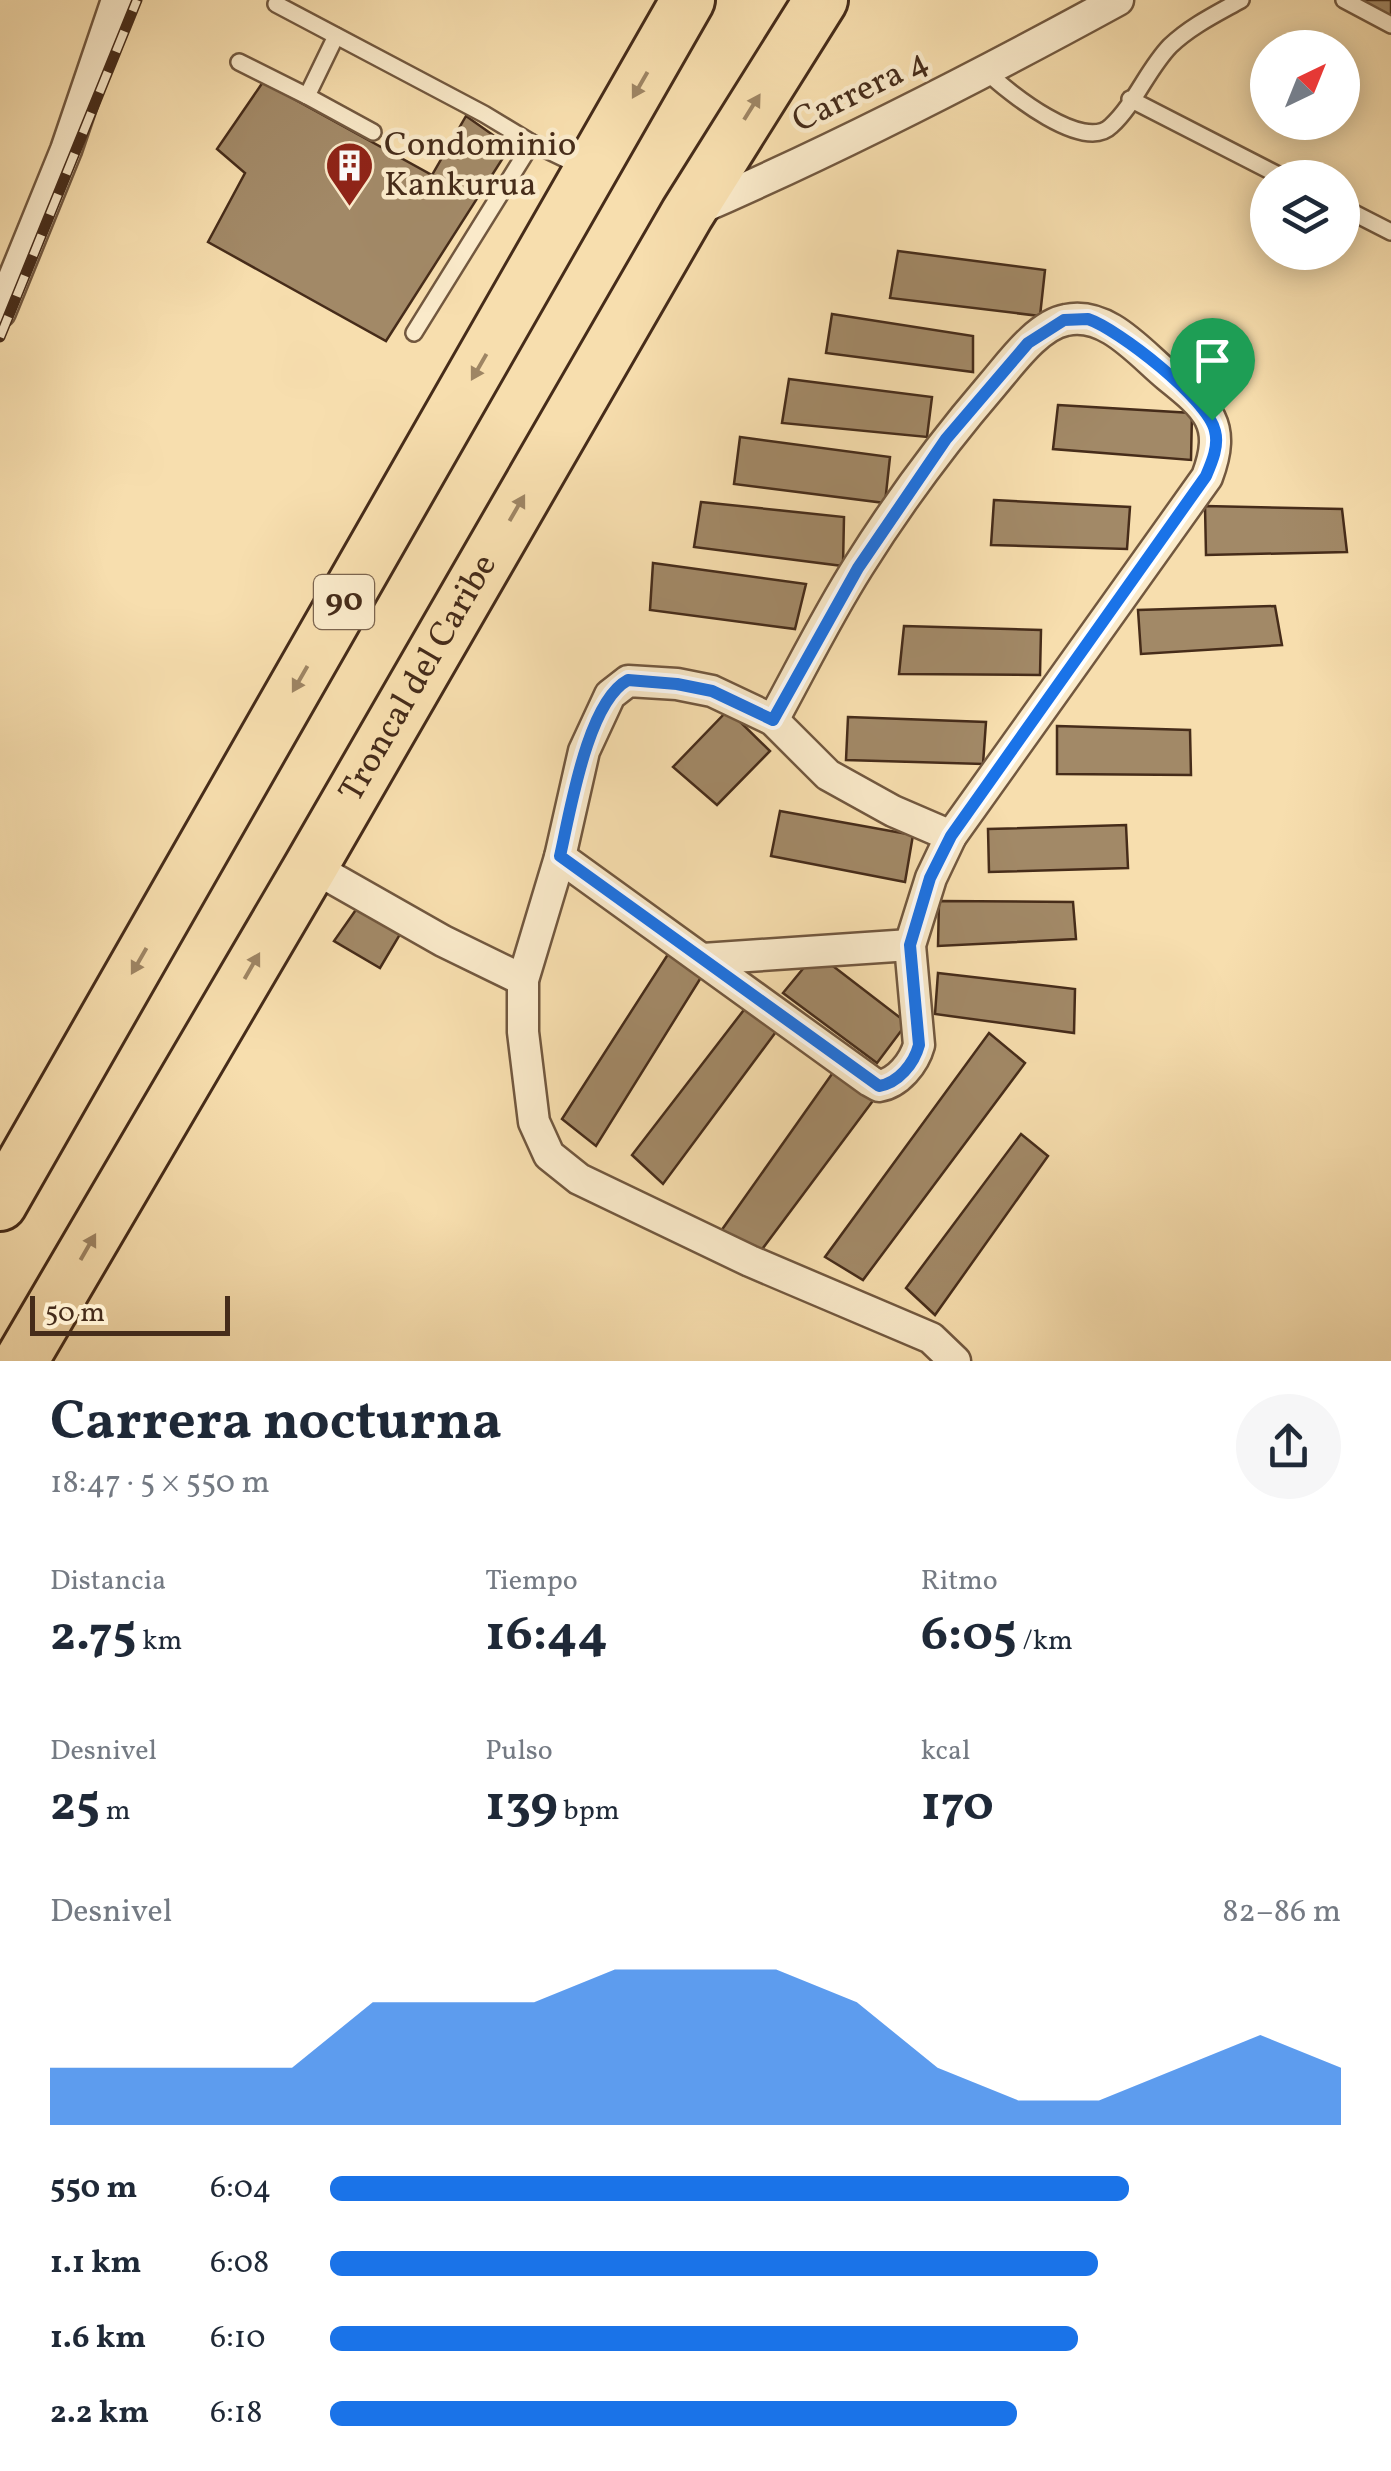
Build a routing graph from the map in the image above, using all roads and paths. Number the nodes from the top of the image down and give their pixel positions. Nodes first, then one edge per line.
1 (118, 0) edge
2 (688, 0) edge
3 (821, 0) edge
4 (1118, 0) edge
5 (1241, 0) edge
6 (1344, 0) edge
7 (276, 4) dead end
8 (1391, 26) edge
9 (336, 36) junction
10 (238, 62) dead end
11 (987, 72) junction
12 (307, 96) junction
13 (1130, 100) junction
14 (373, 132) dead end
15 (532, 143) junction
16 (1250, 161) edge
17 (590, 171) junction
18 (687, 214) junction
19 (1360, 217) edge
20 (1391, 232) edge
21 (0, 312) edge
22 (414, 333) dead end
23 (773, 720) junction
24 (951, 836) junction
25 (560, 856) junction
26 (312, 866) junction
27 (910, 945) junction
28 (703, 959) junction
29 (523, 980) junction
30 (0, 1204) edge
31 (21, 1361) edge
32 (955, 1361) edge

1 - 21 street
2 -> 17 highway, 90
18 -> 3 highway, Troncal del Caribe
4 - 11 street, Carrera 4
5 - 13 lane
6 - 8 lane
7 - 9 lane
9 - 12 lane
9 - 15 lane
10 - 12 lane
11 - 13 lane
11 - 18 street, Carrera 4
12 - 14 lane
13 - 16 lane
15 - 17 lane
15 - 22 lane
17 -> 30 highway, 90
26 -> 18 highway, Troncal del Caribe
19 - 20 lane
23 - 24 street
23 - 24 street
23 - 25 street
24 - 27 street
25 - 28 street
25 - 29 street
26 - 29 street
31 -> 26 highway, Troncal del Caribe
27 - 28 street
27 - 28 street
29 - 32 street

